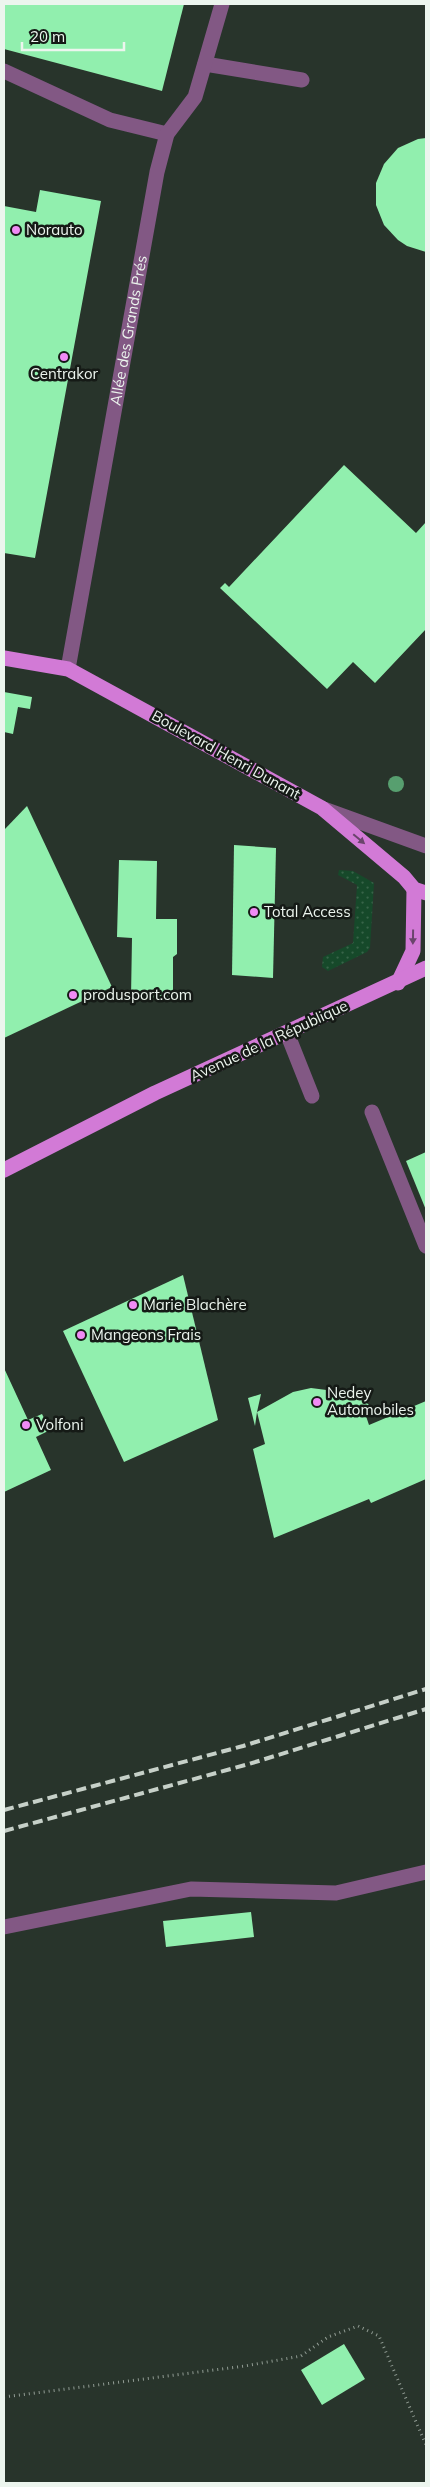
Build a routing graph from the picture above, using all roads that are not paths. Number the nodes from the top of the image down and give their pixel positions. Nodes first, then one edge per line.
1 (222, 4) edge
2 (204, 64) junction
3 (4, 71) edge
4 (302, 80) dead end
5 (167, 134) junction
6 (4, 658) edge
7 (68, 669) junction
8 (322, 808) junction
9 (426, 846) edge
10 (420, 891) edge
11 (426, 968) edge
12 (398, 983) junction
13 (287, 1033) junction
14 (312, 1096) dead end
15 (372, 1112) dead end
16 (4, 1170) edge
17 (426, 1246) edge
18 (426, 1872) edge
19 (4, 1927) edge

1 - 2 street, Allée des Grands Prés
2 - 4 street
2 - 5 street, Allée des Grands Prés
3 - 5 street
5 - 7 street, Allée des Grands Prés
6 - 7 main road, Boulevard Henri Dunant
7 - 8 main road, Boulevard Henri Dunant
8 - 9 street
8 -> 10 main road, Boulevard Henri Dunant
10 -> 12 main road
11 - 12 main road, Avenue de la République
12 - 13 main road, Avenue de la République
13 - 14 street
13 - 16 main road, Avenue de la République
15 - 17 street
18 - 19 street

